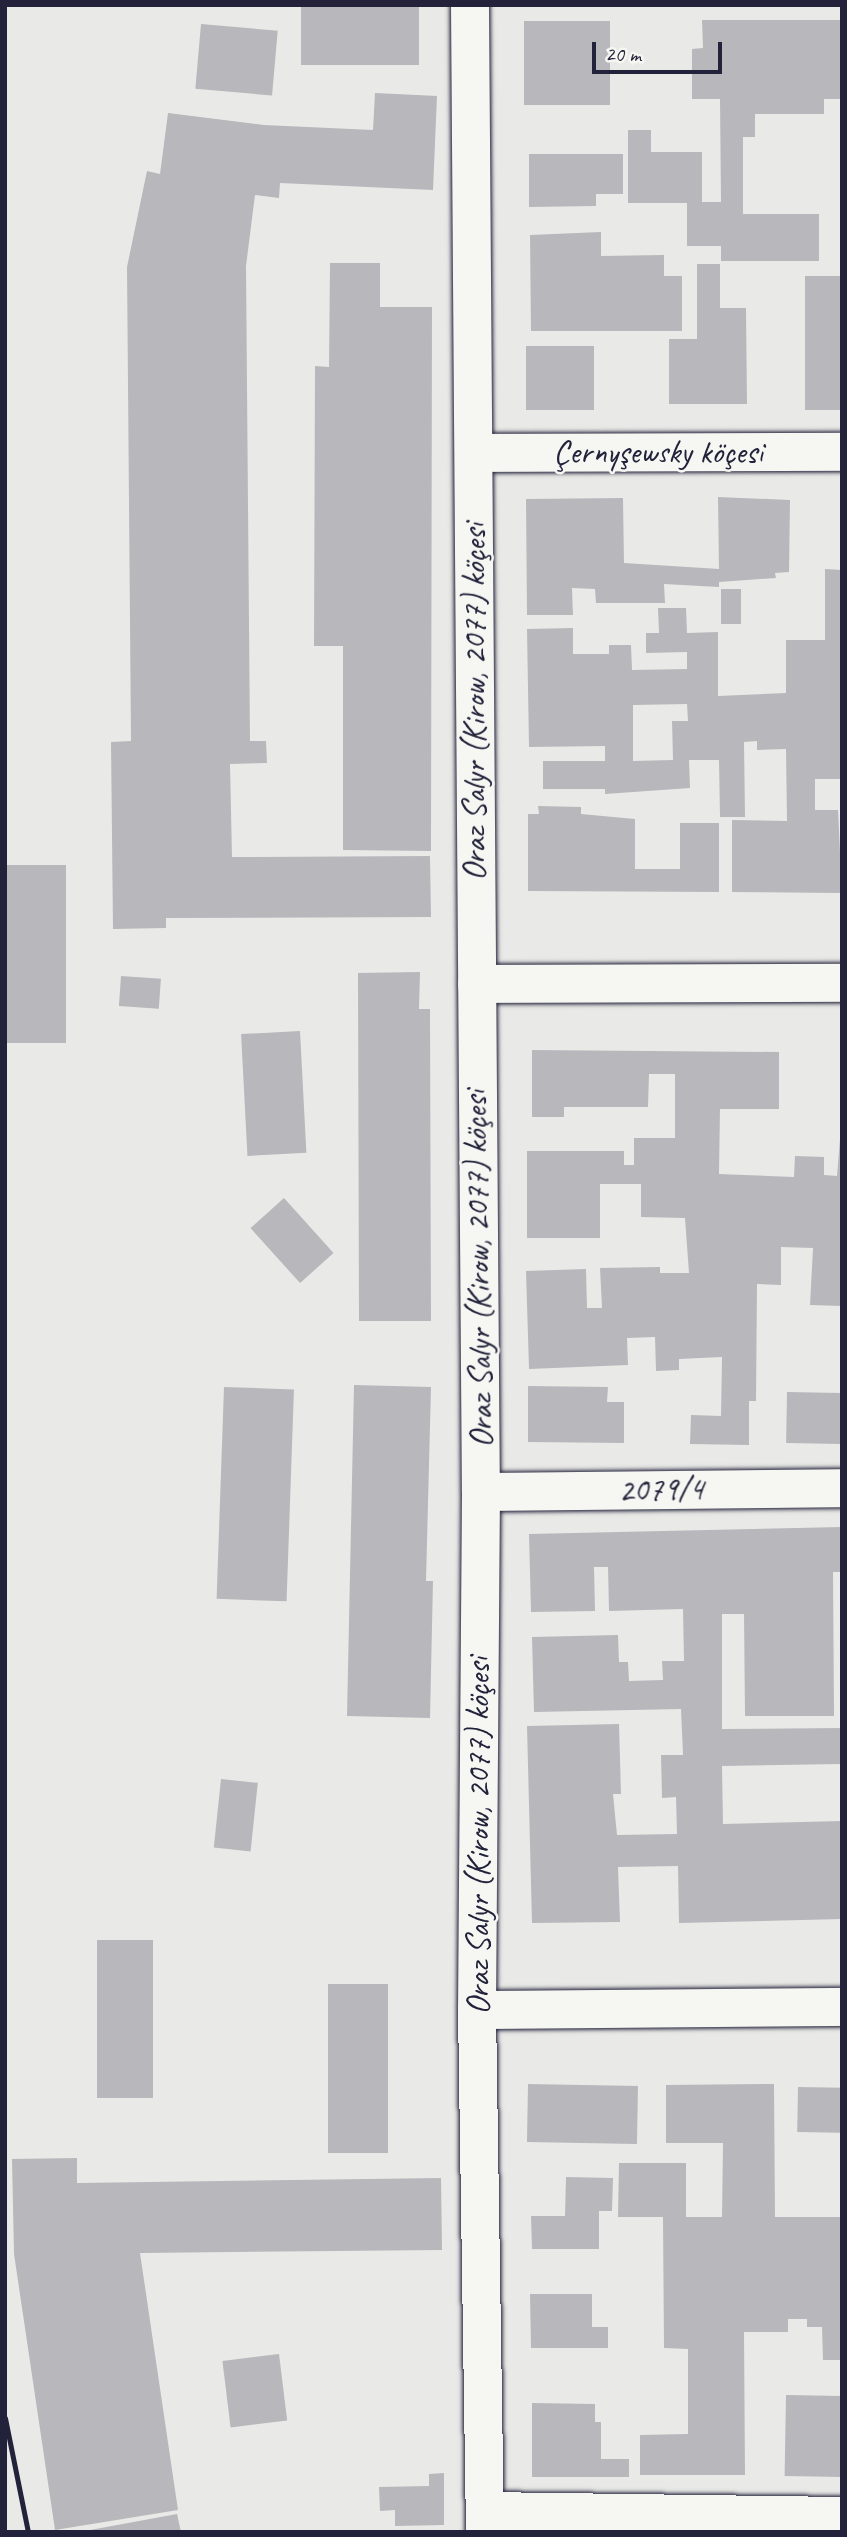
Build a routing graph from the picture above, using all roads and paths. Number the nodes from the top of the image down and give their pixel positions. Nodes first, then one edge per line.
1 (470, 5) edge
2 (842, 452) edge
3 (474, 453) junction
4 (842, 983) edge
5 (477, 984) junction
6 (842, 1488) edge
7 (481, 1492) junction
8 (842, 2007) edge
9 (477, 2010) junction
10 (842, 2516) edge
11 (485, 2521) edge

1 - 3 street, Oraz Salyr (Kirow, 2077) köçesi
2 - 3 street, Çernyşewsky köçesi
3 - 5 street, Oraz Salyr (Kirow, 2077) köçesi
4 - 5 street
5 - 7 street, Oraz Salyr (Kirow, 2077) köçesi
6 - 7 street, 2079/4 / 2079/4
7 - 9 street, Oraz Salyr (Kirow, 2077) köçesi
8 - 9 street
9 - 11 street, Oraz Salyr (Kirow, 2077) köçesi
10 - 11 street

